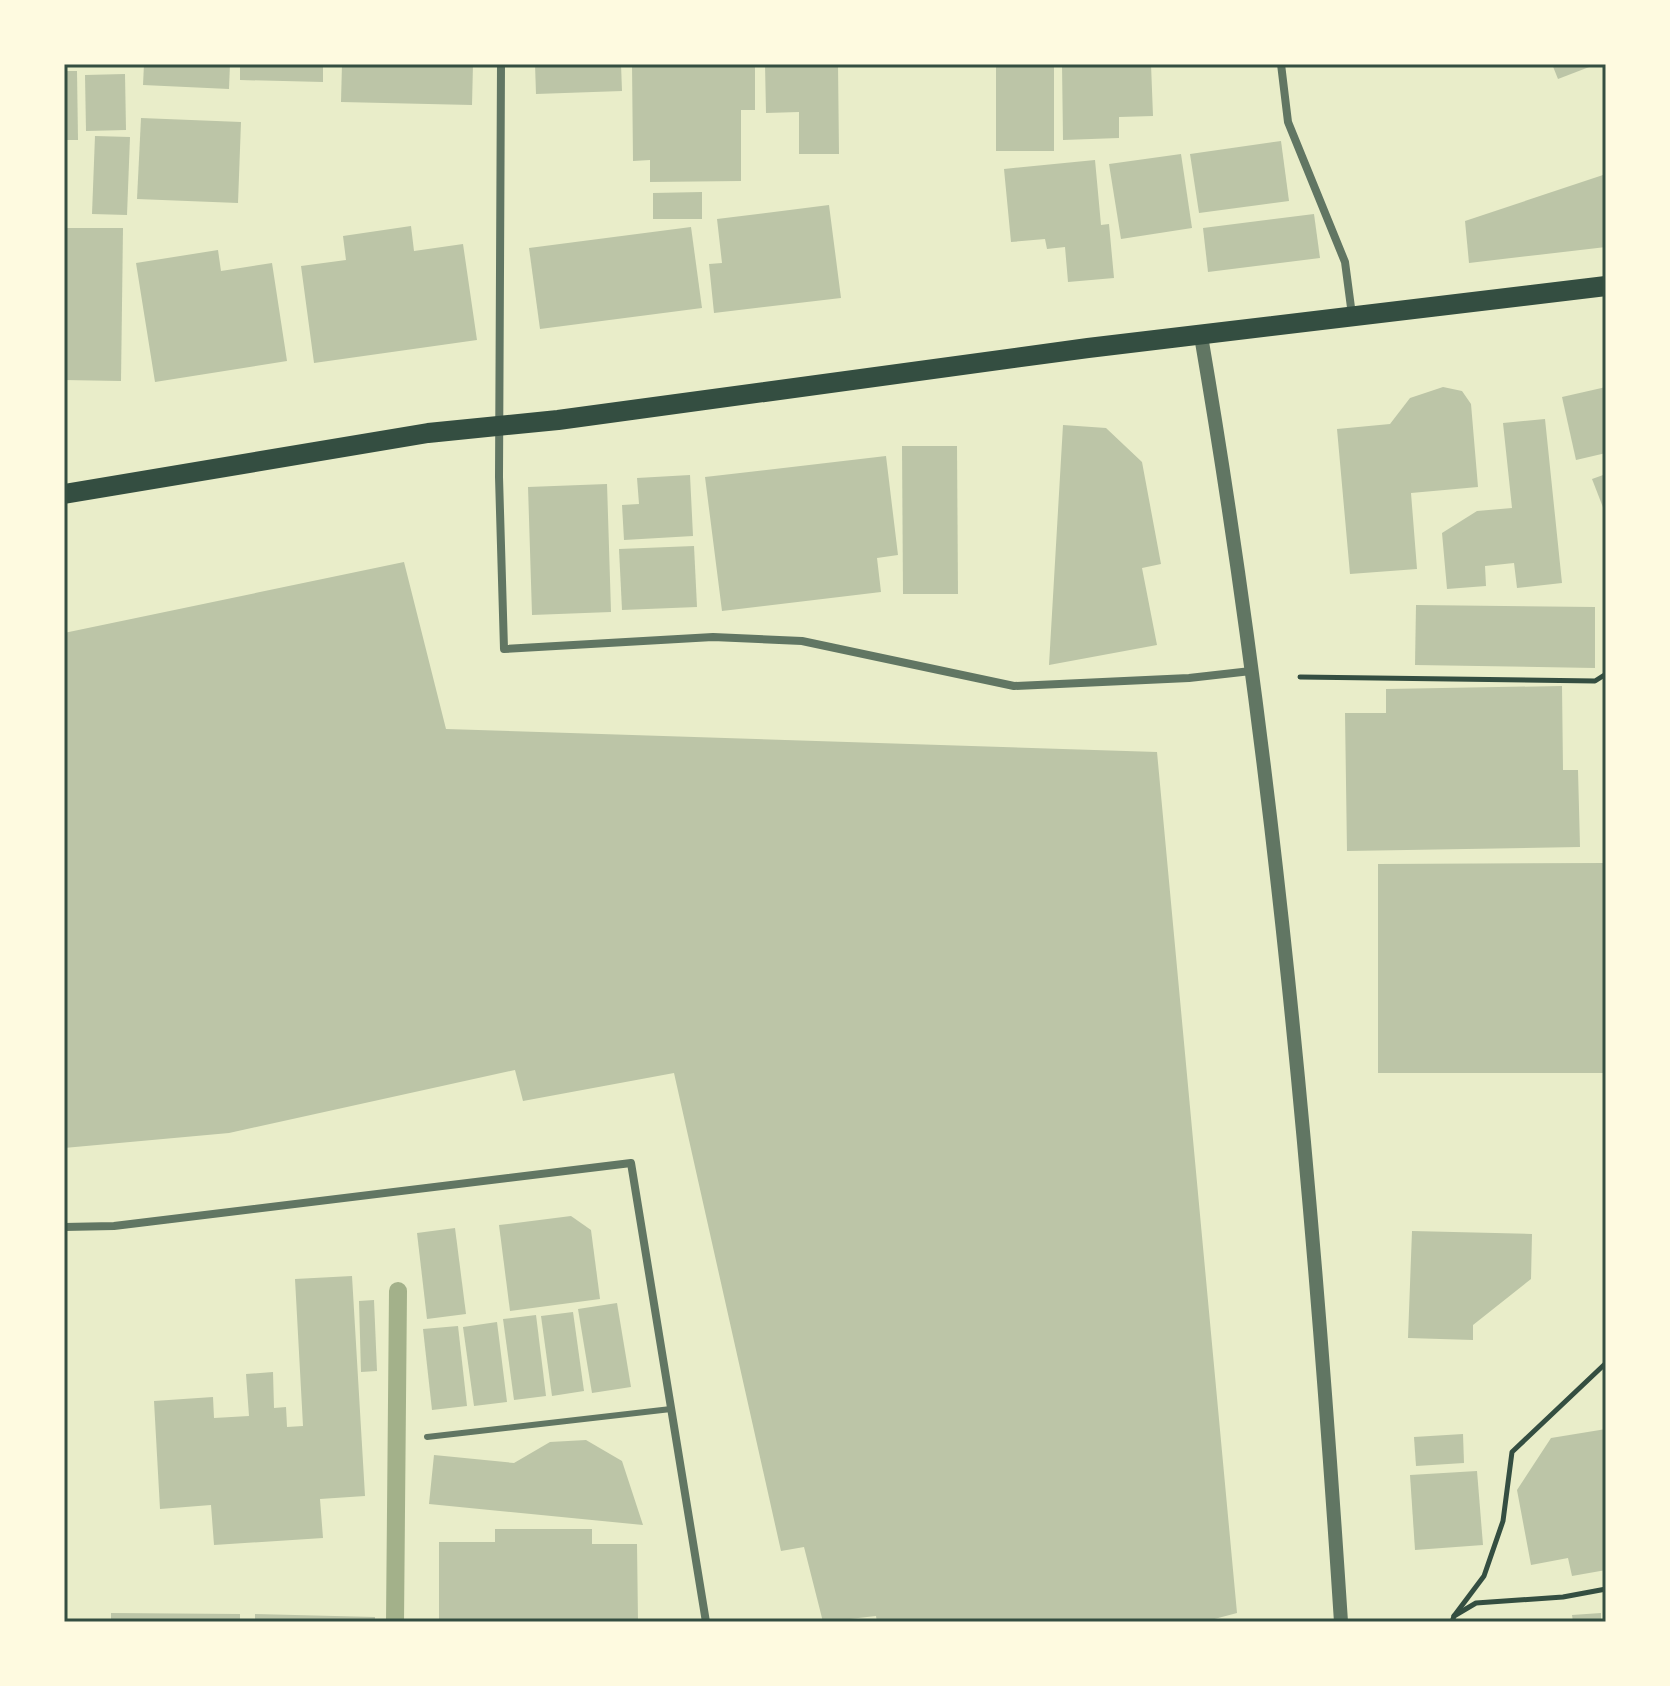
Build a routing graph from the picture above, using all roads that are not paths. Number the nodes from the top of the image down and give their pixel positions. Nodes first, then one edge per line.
1 (501, 64) edge
2 (1281, 64) edge
3 (1606, 286) edge
4 (1353, 317) junction
5 (1201, 336) junction
6 (500, 427) junction
7 (64, 494) edge
8 (1251, 671) junction
9 (64, 1227) edge
10 (671, 1409) junction
11 (427, 1437) dead end
12 (706, 1622) edge
13 (1341, 1622) edge

1 - 6 street
2 - 4 street
3 - 4 main road
4 - 5 main road
5 - 6 main road
5 - 8 street
6 - 7 main road
6 - 8 street
8 - 13 street
9 - 10 street
10 - 11 lane
10 - 12 street

